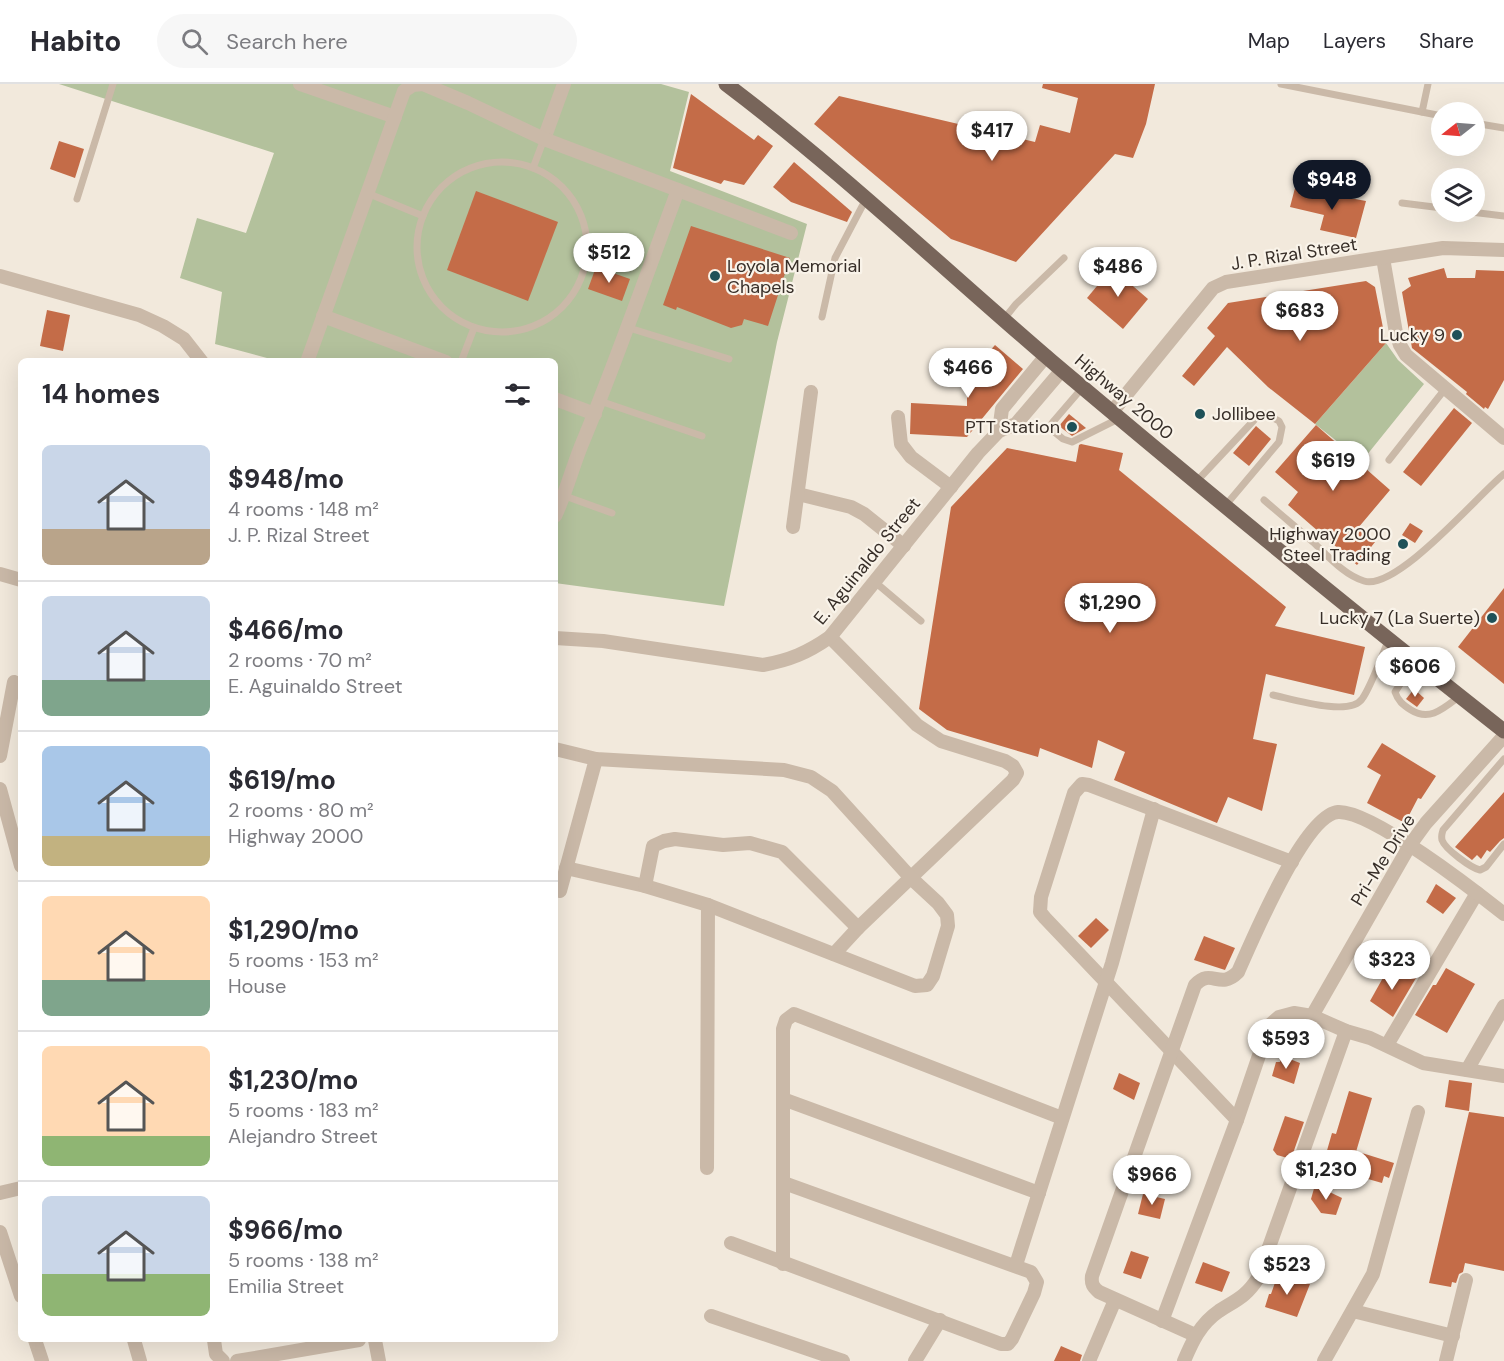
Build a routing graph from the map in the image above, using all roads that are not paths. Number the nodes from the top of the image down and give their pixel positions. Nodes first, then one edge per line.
1 (113, 84) edge
2 (300, 84) edge
3 (564, 84) edge
4 (726, 84) edge
5 (1281, 84) edge
6 (1428, 84) edge
7 (1422, 112) junction
8 (1431, 114) edge
9 (395, 117) junction
10 (1485, 125) edge
11 (1504, 129) edge
12 (544, 139) junction
13 (533, 168) junction
14 (678, 190) junction
15 (367, 193) junction
16 (867, 197) junction
17 (77, 199) dead end
18 (1402, 203) dead end
19 (1431, 207) edge
20 (1485, 214) edge
21 (423, 216) junction
22 (1504, 216) edge
23 (791, 233) dead end
24 (1504, 250) edge
25 (1064, 258) dead end
26 (1383, 258) junction
27 (0, 276) edge
28 (323, 316) junction
29 (822, 317) dead end
30 (1004, 319) junction
31 (626, 327) junction
32 (474, 328) junction
33 (1046, 356) junction
34 (199, 358) edge
35 (308, 358) edge
36 (435, 358) edge
37 (463, 358) edge
38 (729, 358) dead end
39 (1062, 370) junction
40 (1083, 387) junction
41 (1445, 389) junction
42 (811, 392) dead end
43 (558, 400) edge
44 (598, 408) junction
45 (1115, 415) junction
46 (898, 417) dead end
47 (999, 431) junction
48 (702, 436) dead end
49 (1504, 438) edge
50 (1389, 460) dead end
51 (1504, 474) edge
52 (1196, 482) junction
53 (951, 486) junction
54 (798, 494) junction
55 (565, 496) junction
56 (1264, 500) dead end
57 (1225, 507) junction
58 (558, 510) edge
59 (612, 513) dead end
60 (793, 527) dead end
61 (904, 546) junction
62 (0, 574) edge
63 (18, 579) edge
64 (875, 582) junction
65 (921, 621) dead end
66 (830, 637) junction
67 (558, 638) edge
68 (1389, 639) junction
69 (1415, 661) junction
70 (0, 678) edge
71 (18, 683) edge
72 (1273, 695) dead end
73 (1460, 696) junction
74 (1504, 731) edge
75 (1504, 736) edge
76 (558, 750) edge
77 (0, 756) edge
78 (596, 759) junction
79 (1504, 759) edge
80 (0, 789) edge
81 (1154, 809) junction
82 (1504, 844) edge
83 (1410, 845) junction
84 (18, 855) edge
85 (1292, 862) junction
86 (566, 868) junction
87 (911, 878) junction
88 (645, 886) junction
89 (560, 891) dead end
90 (1477, 893) junction
91 (708, 905) junction
92 (1504, 914) edge
93 (858, 928) junction
94 (834, 954) junction
95 (1106, 981) junction
96 (1504, 1006) edge
97 (1312, 1016) junction
98 (1346, 1031) junction
99 (1387, 1045) junction
100 (1171, 1050) junction
101 (1467, 1070) junction
102 (1504, 1076) edge
103 (783, 1099) junction
104 (1418, 1112) dead end
105 (1062, 1118) junction
106 (1236, 1120) junction
107 (707, 1168) dead end
108 (784, 1183) junction
109 (18, 1189) edge
110 (0, 1193) edge
111 (1039, 1193) junction
112 (0, 1232) edge
113 (732, 1244) dead end
114 (783, 1264) junction
115 (1016, 1265) junction
116 (1466, 1280) dead end
117 (18, 1287) edge
118 (1115, 1300) junction
119 (1353, 1311) junction
120 (711, 1316) dead end
121 (940, 1320) junction
122 (1162, 1321) junction
123 (1195, 1335) junction
124 (1453, 1336) junction
125 (36, 1342) edge
126 (135, 1342) edge
127 (214, 1342) edge
128 (333, 1342) edge
129 (375, 1342) edge
130 (293, 1345) edge
131 (42, 1361) edge
132 (140, 1361) edge
133 (223, 1361) edge
134 (237, 1361) edge
135 (379, 1361) edge
136 (843, 1361) edge
137 (915, 1361) edge
138 (1089, 1361) edge
139 (1184, 1361) edge
140 (1324, 1361) edge
141 (1446, 1361) edge

1 - 17 lane
2 - 9 street
3 - 12 street
4 - 16 main road, Highway 2000
5 - 7 lane
6 - 7 lane
7 - 8 lane
9 - 12 street
9 - 15 street
10 - 11 lane
12 - 13 lane
12 - 14 street
13 - 21 lane
13 - 32 lane
14 - 23 street
14 - 31 street
15 - 21 lane
15 - 28 street
16 - 29 lane
16 - 30 main road, Highway 2000
18 - 19 lane
20 - 22 lane
21 - 32 lane
24 - 26 street, J. P. Rizal Street
25 - 30 lane
26 - 41 street
26 - 45 street, J. P. Rizal Street
27 - 34 street
28 - 35 street
28 - 36 street
30 - 33 main road, Highway 2000
31 - 38 lane
31 - 44 street
32 - 37 lane
33 - 39 main road, Highway 2000
33 - 47 street, E. Aguinaldo Street
39 - 40 main road, Highway 2000
39 - 47 street, E. Aguinaldo Street
40 - 45 main road, Highway 2000
40 - 45 lane
41 - 49 street
41 - 50 lane
42 - 54 street
43 - 44 street
44 - 48 lane
44 - 55 street
45 - 52 main road, Highway 2000
46 - 53 street
47 - 53 street, E. Aguinaldo Street
51 - 56 lane
52 - 57 main road, Highway 2000
52 - 57 lane
53 - 61 street, E. Aguinaldo Street
54 - 60 street
54 - 61 street
55 - 58 street
55 - 59 lane
57 - 68 main road, Highway 2000
61 - 64 street, E. Aguinaldo Street
62 - 63 street
64 - 65 lane
64 - 66 street, E. Aguinaldo Street
66 - 67 street, E. Aguinaldo Street
66 - 87 street
68 - 69 main road, Highway 2000
68 - 72 lane
69 - 73 main road, Highway 2000
69 - 73 lane
70 - 71 street
71 - 77 street
73 - 74 main road, Highway 2000
75 - 83 street, Pri-Me Drive
76 - 78 street
78 - 86 street
78 - 87 street
79 - 82 lane
80 - 84 street
81 - 85 street
81 - 95 street
81 - 95 street
83 - 85 street
83 - 90 street
83 - 97 street, Pri-Me Drive
85 - 100 street
86 - 88 street
86 - 89 street
87 - 93 street
87 - 94 street
88 - 91 street
88 - 93 street
90 - 92 street
90 - 99 street
91 - 94 street
91 - 107 street
93 - 94 street
95 - 100 street
95 - 105 street
96 - 101 street
97 - 98 street
97 - 106 street
98 - 99 street
98 - 123 street
99 - 101 street
100 - 106 street
100 - 118 street
101 - 102 street
103 - 105 street
103 - 108 street
103 - 111 street
104 - 119 street
105 - 111 street
106 - 122 street
108 - 114 street
108 - 115 street
109 - 110 street
111 - 115 street
112 - 117 street
113 - 114 street
114 - 121 street
115 - 121 street
116 - 124 street
118 - 122 street
118 - 138 street
119 - 124 street
119 - 140 street
120 - 136 street
121 - 137 street
122 - 123 street
123 - 139 street
124 - 141 street
125 - 131 street
126 - 132 street
127 - 133 street
128 - 130 street
129 - 135 street
130 - 134 street

